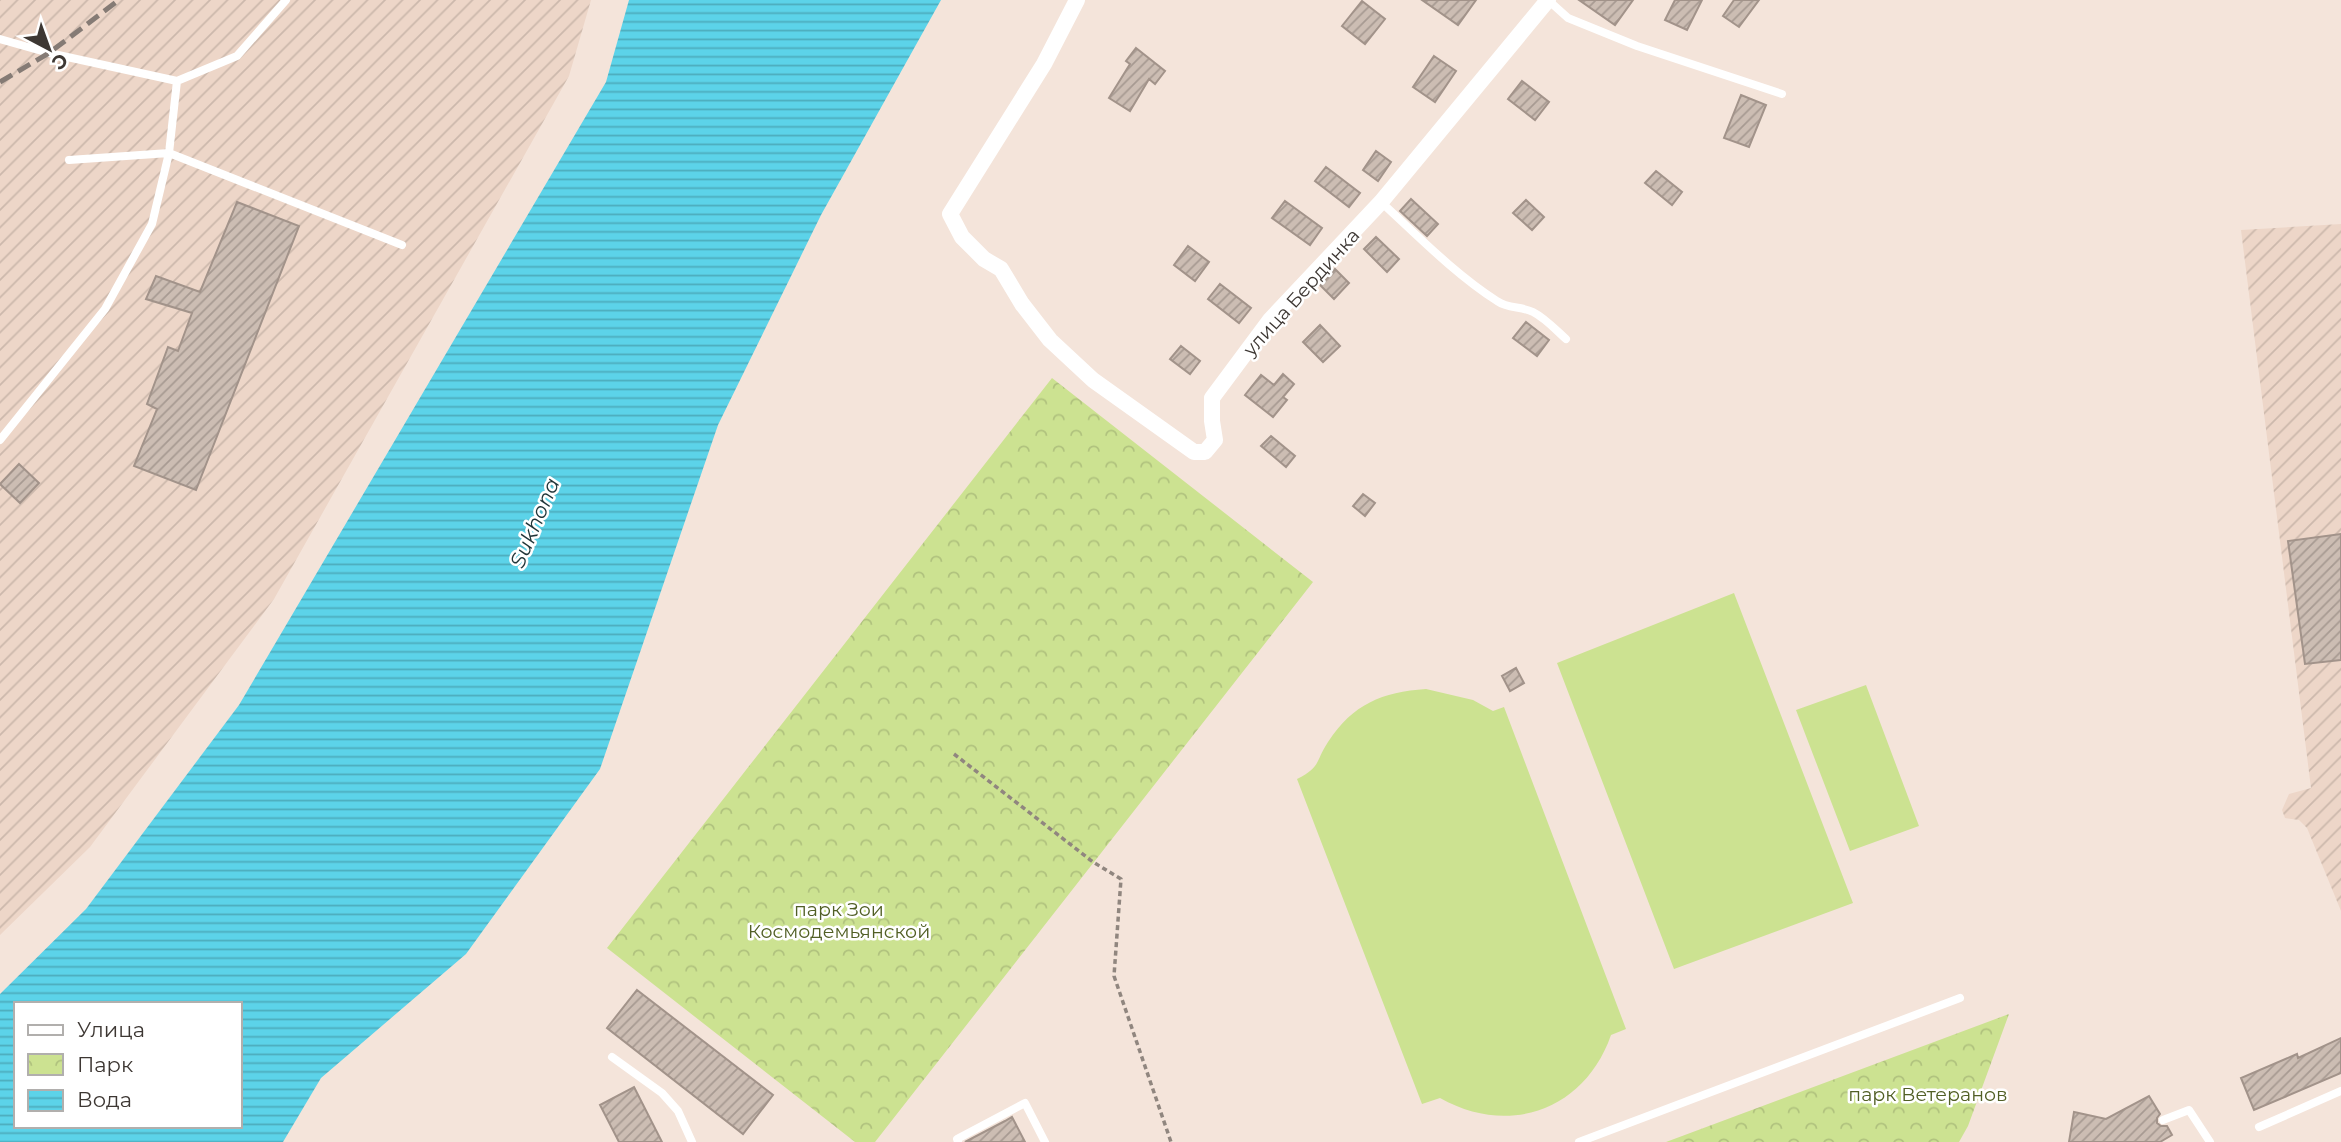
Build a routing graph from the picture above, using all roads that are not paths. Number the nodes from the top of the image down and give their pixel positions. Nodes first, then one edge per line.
1 (286, 0) edge
2 (1077, 0) edge
3 (1548, 0) edge
4 (0, 40) edge
5 (177, 81) junction
6 (1782, 94) dead end
7 (169, 153) junction
8 (69, 160) dead end
9 (1381, 202) junction
10 (402, 245) dead end
11 (1566, 339) dead end
12 (0, 440) edge
13 (1960, 998) dead end
14 (612, 1057) dead end
15 (2341, 1091) edge
16 (2163, 1120) dead end
17 (2259, 1127) dead end
18 (692, 1142) edge
19 (958, 1142) edge
20 (1045, 1142) edge
21 (1579, 1142) edge
22 (2210, 1142) edge

1 - 5 lane
2 - 9 street, улица Бердинка
3 - 6 lane
3 - 9 street, улица Бердинка
4 - 5 lane
5 - 7 lane
7 - 8 lane
7 - 10 lane
7 - 12 lane
9 - 11 lane
13 - 21 lane
14 - 18 lane
15 - 17 lane
16 - 22 lane
19 - 20 lane

